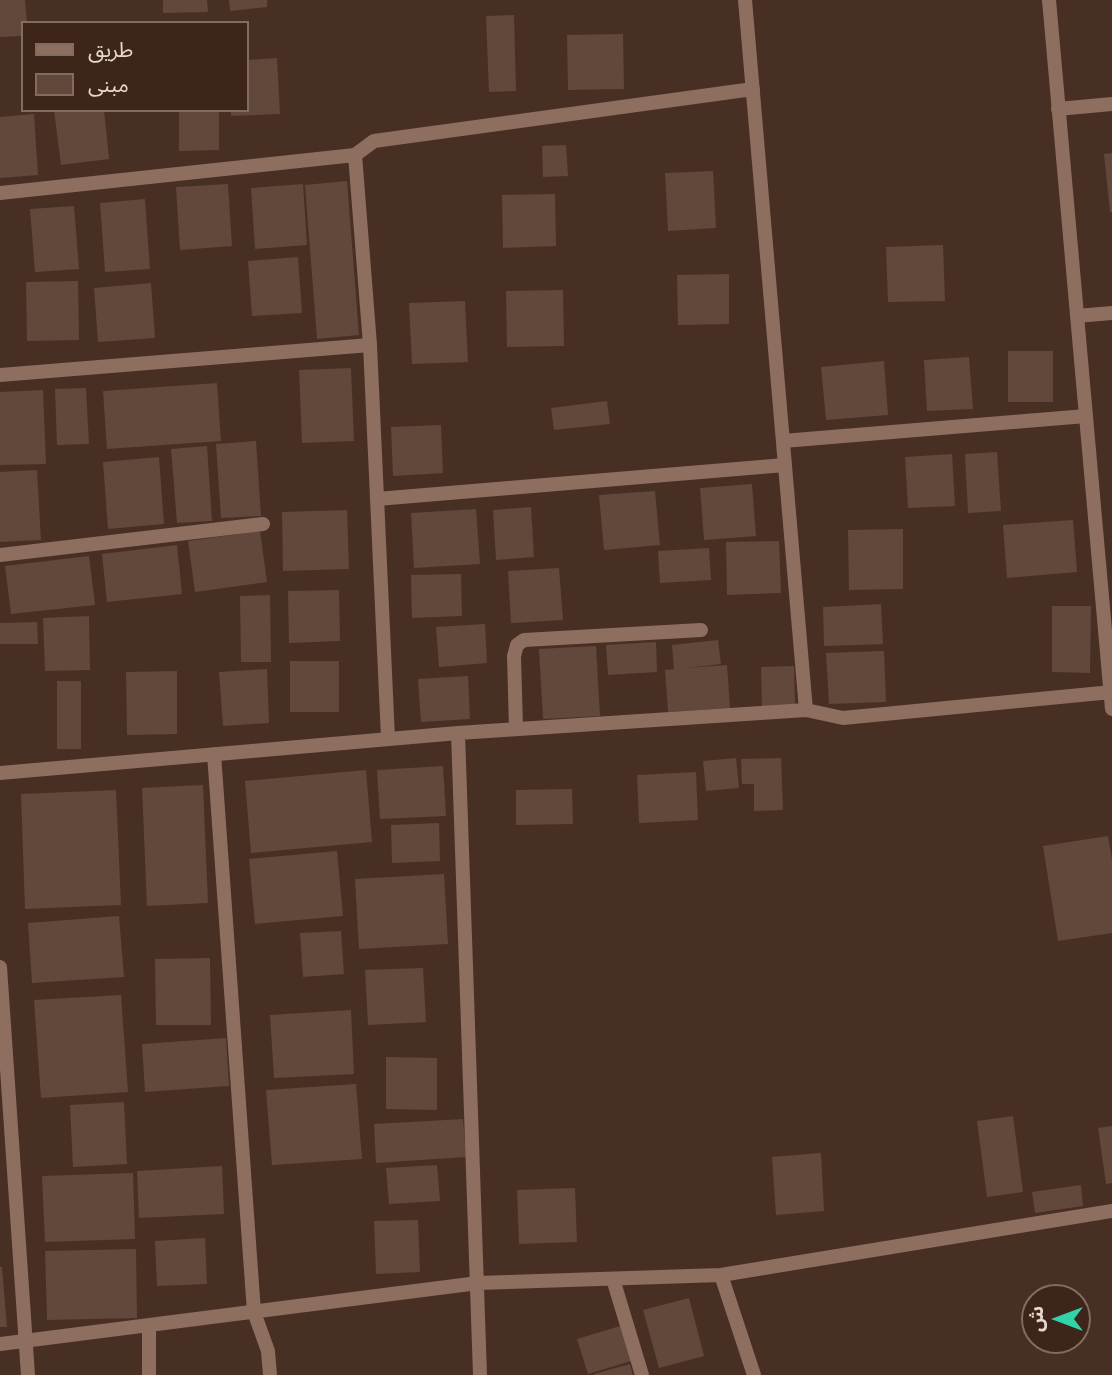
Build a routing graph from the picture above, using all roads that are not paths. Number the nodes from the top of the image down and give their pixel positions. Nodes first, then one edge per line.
1 (745, 0) edge
2 (1049, 0) edge
3 (753, 89) junction
4 (1112, 104) edge
5 (1058, 109) junction
6 (355, 155) junction
7 (0, 193) edge
8 (1112, 313) edge
9 (1077, 316) junction
10 (370, 345) junction
11 (0, 375) edge
12 (1086, 416) junction
13 (783, 441) junction
14 (785, 465) junction
15 (377, 499) junction
16 (263, 524) dead end
17 (0, 555) edge
18 (701, 630) dead end
19 (1111, 693) edge
20 (1112, 709) edge
21 (806, 710) junction
22 (516, 729) junction
23 (458, 733) junction
24 (388, 738) junction
25 (214, 754) junction
26 (0, 773) edge
27 (0, 967) edge
28 (0, 978) edge
29 (5, 1116) edge
30 (1112, 1211) edge
31 (721, 1275) junction
32 (613, 1279) junction
33 (478, 1283) junction
34 (254, 1312) junction
35 (149, 1326) junction
36 (26, 1342) junction
37 (0, 1344) edge
38 (29, 1375) edge
39 (149, 1375) edge
40 (270, 1375) edge
41 (480, 1375) edge
42 (642, 1375) edge
43 (754, 1375) edge

1 - 3 street
2 - 5 street
3 - 6 street
3 - 13 street
4 - 5 street
5 - 9 street
6 - 7 street
6 - 10 street
8 - 9 street
9 - 12 street
10 - 11 street
10 - 15 street
12 - 13 street
12 - 19 street
13 - 14 street
14 - 15 street
14 - 21 street
15 - 24 street
16 - 17 street
18 - 22 street
19 - 20 street
19 - 21 street
21 - 22 street
22 - 23 street
23 - 24 street
23 - 33 street
24 - 25 street
25 - 26 street
25 - 34 street
27 - 28 street
28 - 29 street
29 - 36 street
30 - 31 street
31 - 32 street
31 - 43 street
32 - 33 street
32 - 42 street
33 - 34 street
33 - 41 street
34 - 35 street
34 - 40 street
35 - 36 street
35 - 39 street
36 - 37 street
36 - 38 street

